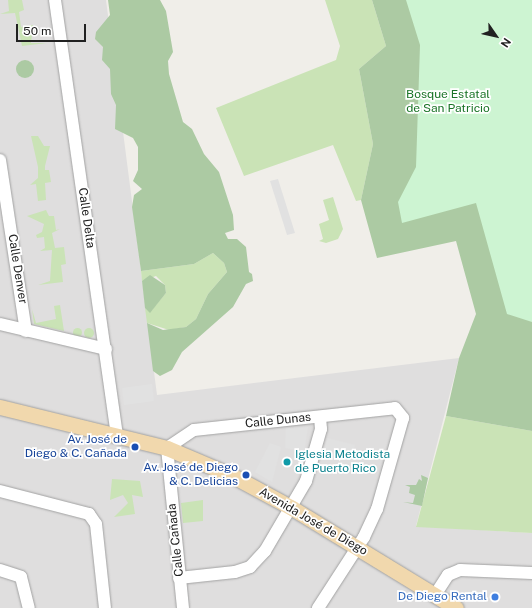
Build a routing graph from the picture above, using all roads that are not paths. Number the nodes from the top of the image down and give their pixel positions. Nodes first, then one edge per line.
1 (55, 0) edge
2 (0, 160) edge
3 (0, 324) edge
4 (26, 331) junction
5 (106, 350) junction
6 (0, 407) edge
7 (320, 416) junction
8 (118, 436) junction
9 (167, 448) junction
10 (0, 491) edge
11 (292, 508) junction
12 (358, 548) junction
13 (0, 570) edge
14 (532, 573) edge
15 (179, 578) junction
16 (435, 595) junction
17 (28, 608) edge
18 (105, 608) edge
19 (183, 608) edge
20 (318, 608) edge
21 (456, 608) edge

1 - 5 street, Calle Delta
2 - 4 street, Calle Denver
3 - 4 street
4 - 5 street
5 - 8 street, Calle Delta
6 - 8 main road, Avenida José de Diego
7 - 9 street, Calle Dunas
7 - 11 street
7 - 12 street, Calle Dunas
8 - 9 main road, Avenida José de Diego
9 - 11 main road, Avenida José de Diego
9 - 15 street, Calle Cañada
10 - 18 street
11 - 12 main road, Avenida José de Diego
11 - 15 street
12 - 16 main road, Avenida José de Diego
12 - 20 street
13 - 17 street
14 - 16 street
15 - 19 street, Calle Cañada
16 - 21 main road, Avenida José de Diego

